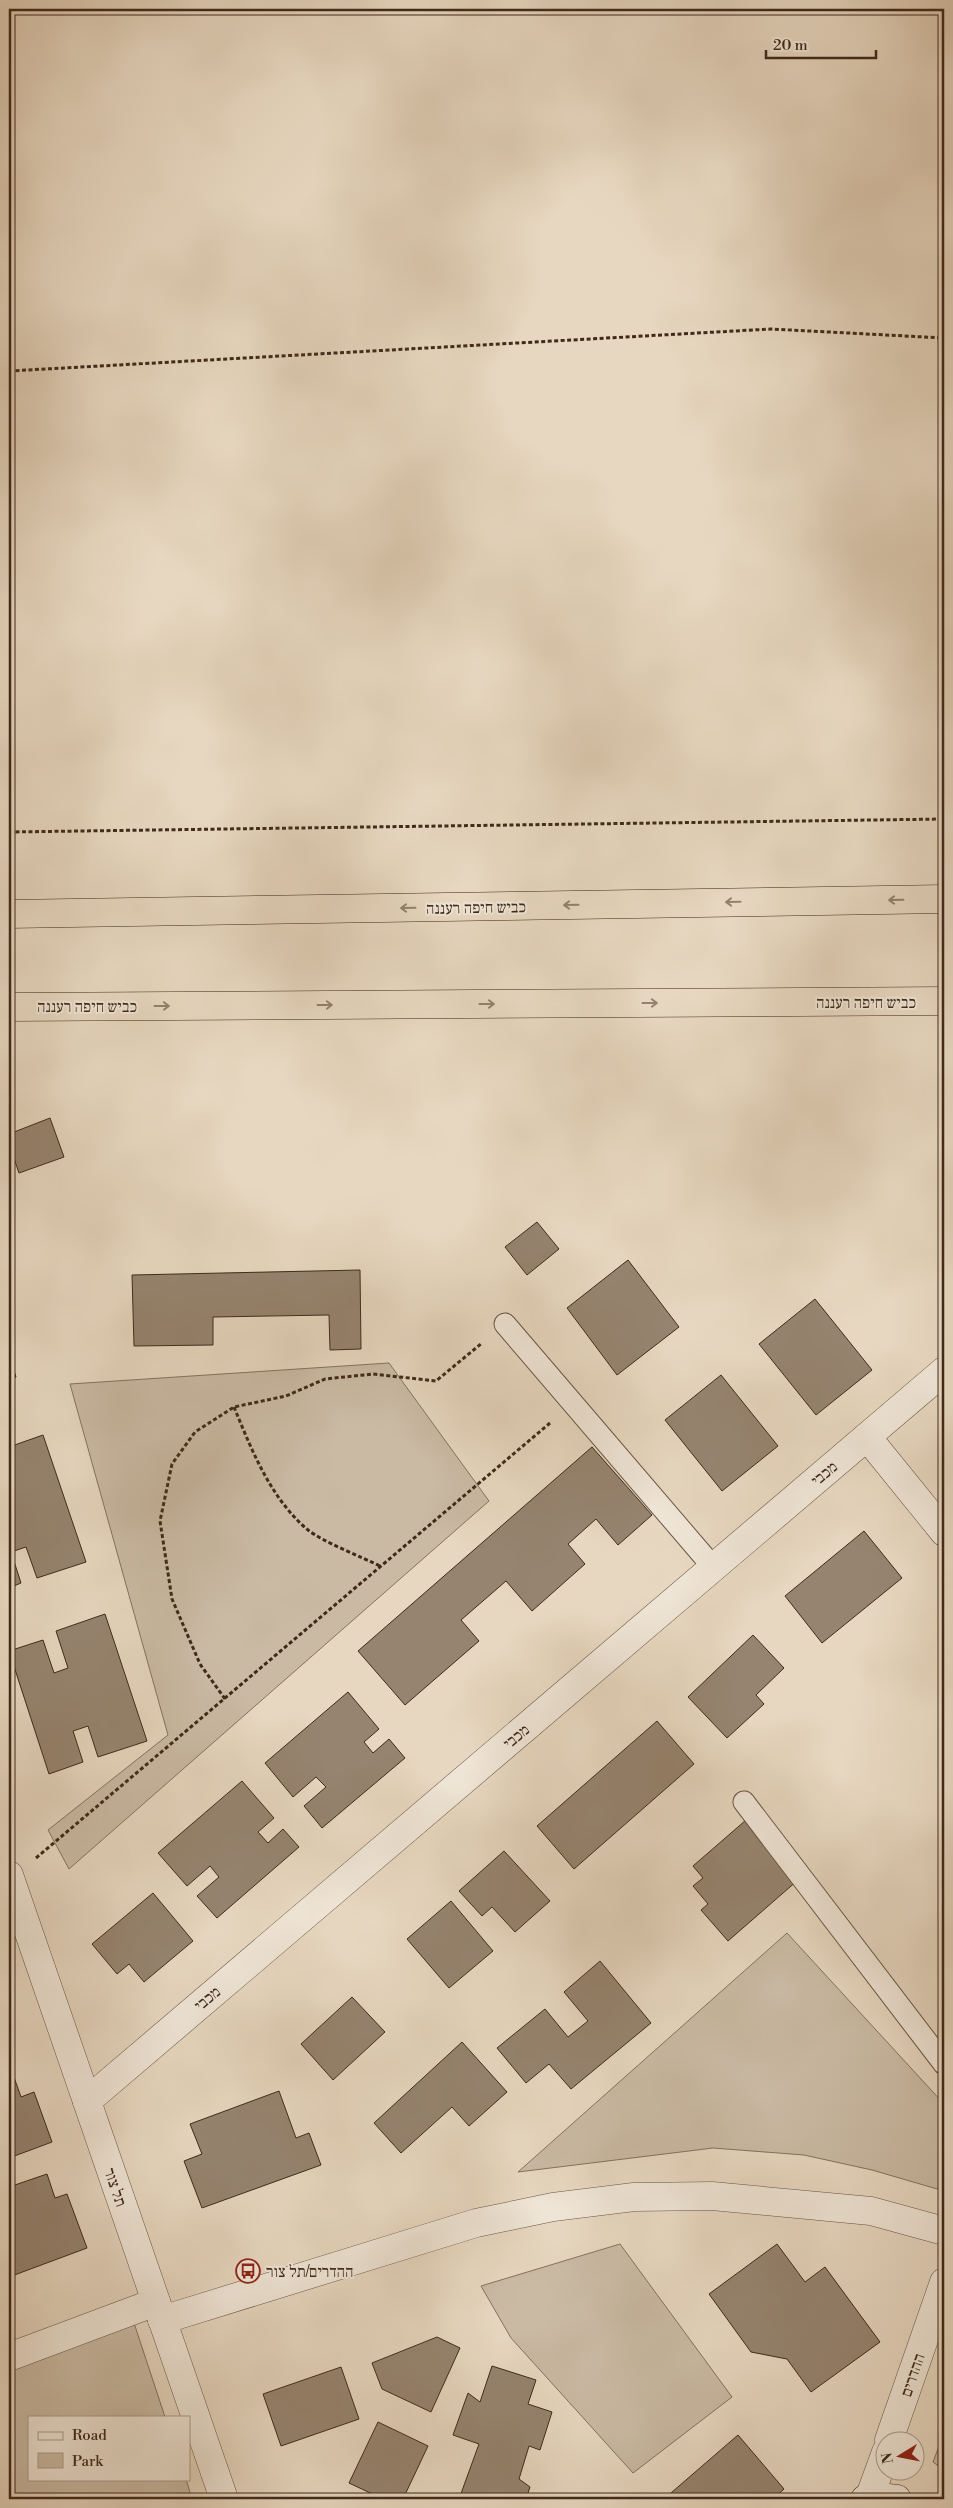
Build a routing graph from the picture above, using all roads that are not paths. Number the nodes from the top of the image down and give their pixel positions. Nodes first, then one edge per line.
1 (944, 899) edge
2 (9, 914) edge
3 (944, 1001) edge
4 (9, 1007) edge
5 (505, 1324) road end
6 (944, 1371) edge
7 (867, 1437) junction
8 (944, 1532) edge
9 (714, 1568) junction
10 (744, 1802) dead end
11 (9, 1877) edge
12 (944, 2064) edge
13 (87, 2101) junction
14 (944, 2231) edge
15 (944, 2282) edge
16 (159, 2311) junction
17 (9, 2357) edge
18 (892, 2430) edge
19 (881, 2480) edge
20 (877, 2498) edge
21 (224, 2499) edge

1 -> 2 highway, כביש חיפה רעננה
4 -> 3 highway, כביש חיפה רעננה
5 - 9 lane
6 - 7 street, מכבי
7 - 8 street
7 - 9 street, מכבי
9 - 13 street, מכבי
10 - 12 lane
11 - 13 street, תל צור
13 - 16 street, תל צור
14 - 16 street
15 - 18 street, ההדרים
16 - 17 street
16 - 21 street, תל צור
19 - 20 street

